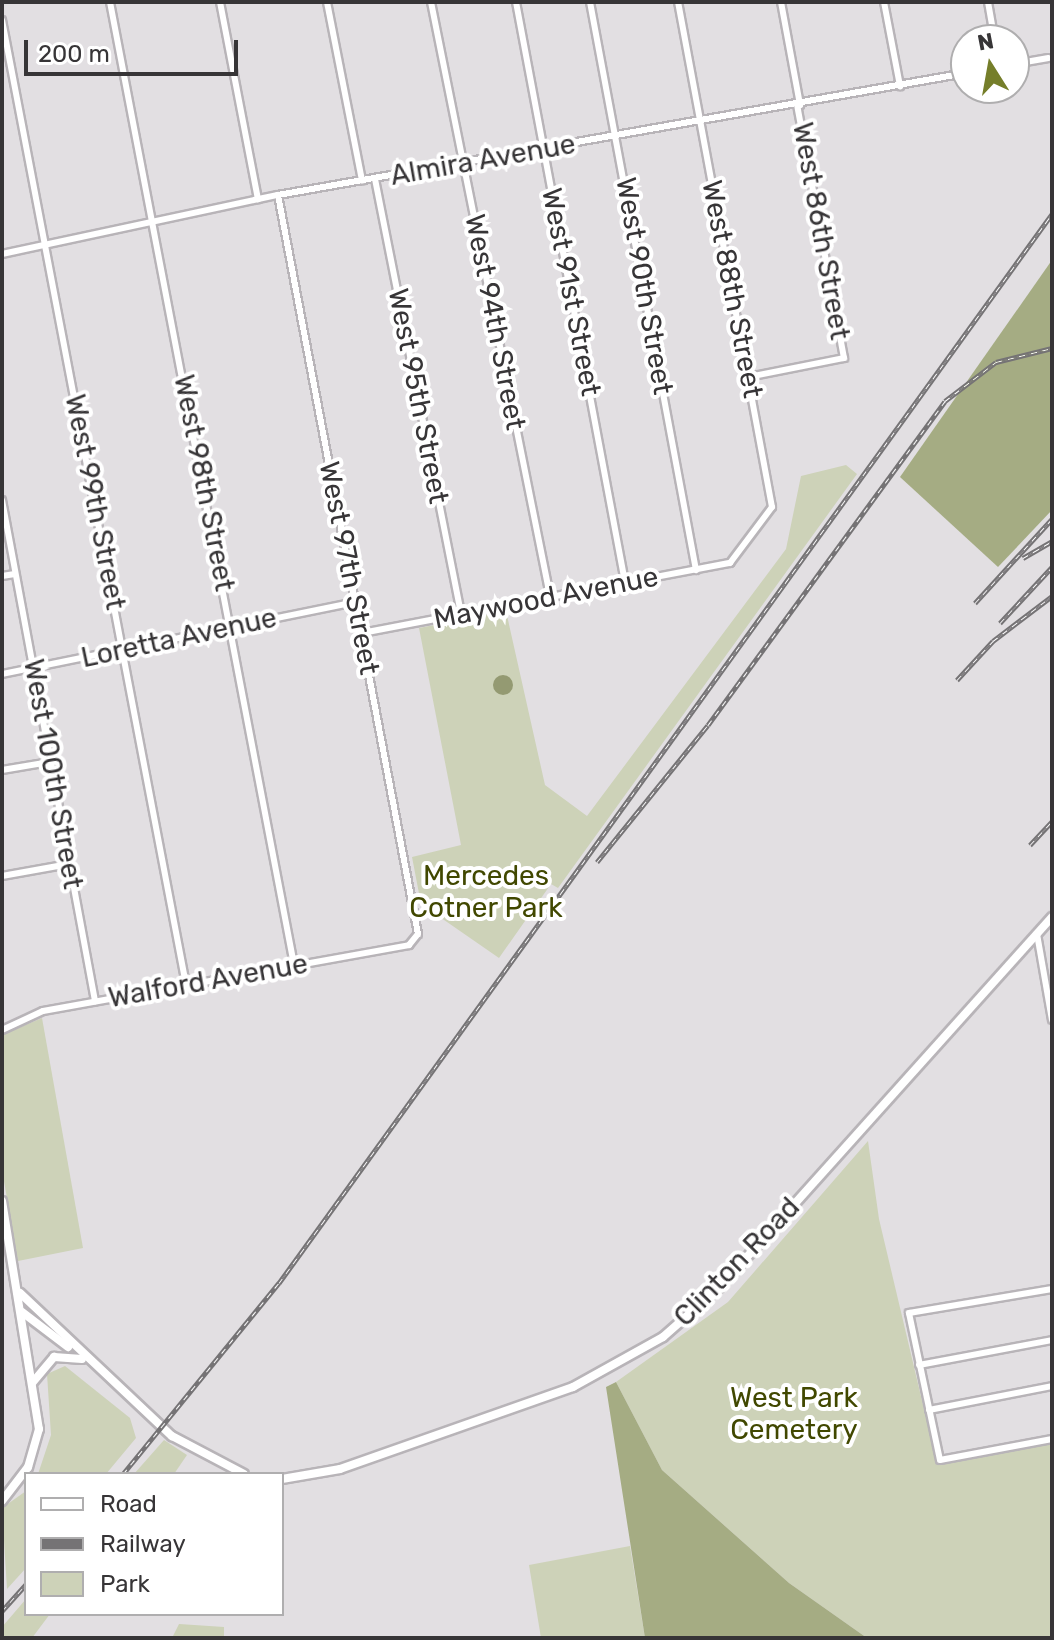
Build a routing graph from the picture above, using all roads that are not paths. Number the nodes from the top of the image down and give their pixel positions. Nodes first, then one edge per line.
1 (110, 2) edge
2 (220, 2) edge
3 (327, 2) edge
4 (431, 2) edge
5 (516, 2) edge
6 (590, 2) edge
7 (678, 2) edge
8 (781, 2) edge
9 (884, 2) edge
10 (988, 2) edge
11 (2, 20) edge
12 (992, 24) edge
13 (1048, 58) dead end
14 (1030, 61) edge
15 (950, 76) edge
16 (900, 86) junction
17 (799, 105) junction
18 (700, 122) junction
19 (617, 138) junction
20 (544, 150) junction
21 (463, 164) junction
22 (375, 179) junction
23 (362, 181) junction
24 (278, 195) junction
25 (258, 199) junction
26 (152, 220) junction
27 (45, 242) junction
28 (2, 254) edge
29 (748, 377) junction
30 (2, 500) edge
31 (730, 563) joint
32 (696, 570) junction
33 (15, 574) junction
34 (2, 576) edge
35 (625, 582) junction
36 (550, 596) junction
37 (356, 602) junction
38 (461, 614) junction
39 (232, 629) junction
40 (362, 633) junction
41 (123, 650) junction
42 (33, 669) junction
43 (2, 674) edge
44 (50, 762) junction
45 (2, 770) edge
46 (69, 864) junction
47 (2, 876) edge
48 (1052, 917) edge
49 (1037, 934) junction
50 (416, 941) joint
51 (294, 965) junction
52 (186, 985) junction
53 (95, 1001) junction
54 (1052, 1020) edge
55 (2, 1030) edge
56 (2, 1201) edge
57 (1052, 1289) edge
58 (18, 1291) junction
59 (21, 1312) junction
60 (34, 1320) junction
61 (1052, 1340) edge
62 (82, 1359) junction
63 (919, 1365) junction
64 (33, 1383) junction
65 (1052, 1386) edge
66 (929, 1410) junction
67 (1052, 1439) edge
68 (24, 1472) edge
69 (24, 1472) edge
70 (240, 1472) edge
71 (284, 1479) edge
72 (2, 1501) edge

1 - 26 street, West 98th Street
2 - 25 street
3 - 23 street
4 - 21 street, West 94th Street
5 - 20 street, West 91st Street
6 - 19 street, West 90th Street
7 - 18 street, West 88th Street
8 - 17 street, West 86th Street
9 - 16 street
10 - 12 street
11 - 27 street, West 99th Street
13 - 14 street
15 - 16 street, Almira Avenue
16 - 17 street, Almira Avenue
17 - 18 street, Almira Avenue
17 - 29 street, West 86th Street
18 - 19 street, Almira Avenue
18 - 29 street, West 88th Street
19 - 20 street, Almira Avenue
19 - 32 street, West 90th Street
20 - 21 street, Almira Avenue
20 - 35 street, West 91st Street
21 - 22 street, Almira Avenue
21 - 36 street, West 94th Street
22 - 23 street, Almira Avenue
22 - 38 street, West 95th Street
23 - 24 street, Almira Avenue
24 - 25 street, Almira Avenue
24 - 37 street, West 97th Street
25 - 26 street, Almira Avenue
26 - 27 street, Almira Avenue
26 - 39 street, West 98th Street
27 - 28 street, Almira Avenue
27 - 41 street, West 99th Street
29 - 31 street, West 88th Street
30 - 33 street, West 100th Street
31 - 32 street, Maywood Avenue
32 - 35 street, Maywood Avenue
33 - 34 street
33 - 42 street, West 100th Street
35 - 36 street, Maywood Avenue
36 - 38 street, Maywood Avenue
37 - 39 street, Loretta Avenue
37 - 40 street, West 97th Street
38 - 40 street, Maywood Avenue
39 - 41 street, Loretta Avenue
39 - 51 street, West 98th Street
40 - 50 street, West 97th Street
41 - 42 street, Loretta Avenue
41 - 52 street, West 99th Street
42 - 43 street, Loretta Avenue
42 - 44 street, West 100th Street
44 - 45 street
44 - 46 street, West 100th Street
46 - 47 street
46 - 53 street, West 100th Street
48 - 49 street, Clinton Road
49 - 54 street
49 - 71 street, Clinton Road
50 - 51 street, Walford Avenue
51 - 52 street, Walford Avenue
52 - 53 street, Walford Avenue
53 - 55 street, Walford Avenue
56 - 58 street
57 - 63 street
58 - 59 street
58 - 60 street
59 - 60 street
59 - 64 street
60 - 62 street
61 - 63 street
62 - 64 street
62 - 70 street
63 - 66 street
64 - 68 street
65 - 66 street
66 - 67 street
69 - 72 street

